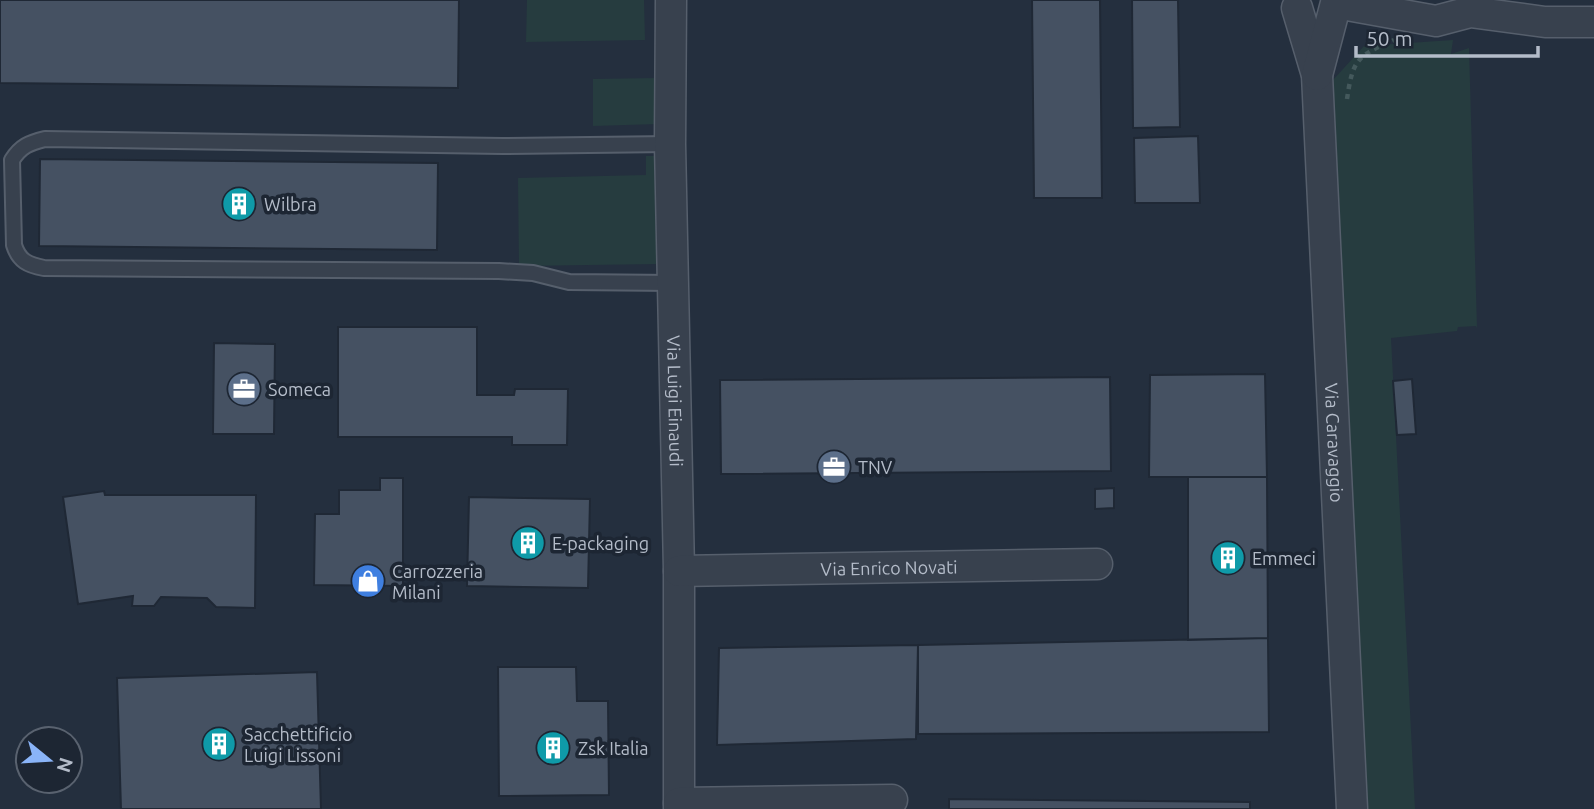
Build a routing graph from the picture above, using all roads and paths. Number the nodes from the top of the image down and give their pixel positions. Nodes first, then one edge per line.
1 (671, 0) edge
2 (1337, 1) edge
3 (1292, 4) edge
4 (1461, 6) edge
5 (1594, 22) edge
6 (1395, 39) dead end
7 (1317, 75) junction
8 (1346, 104) dead end
9 (670, 144) junction
10 (673, 283) junction
11 (1097, 564) dead end
12 (679, 571) junction
13 (892, 800) dead end
14 (679, 806) edge
15 (1352, 809) edge

1 - 9 street, Via Luigi Einaudi
2 - 3 street
2 - 4 street
2 - 7 street, Via Caravaggio
3 - 7 street, Via Caravaggio
4 - 5 street
6 - 8 path
7 - 15 street, Via Caravaggio
9 - 10 street, Via Luigi Einaudi
9 - 10 lane
10 - 12 street, Via Luigi Einaudi
11 - 12 street, Via Enrico Novati
12 - 14 street, Via Luigi Einaudi
13 - 14 street, Via Luigi Einaudi

